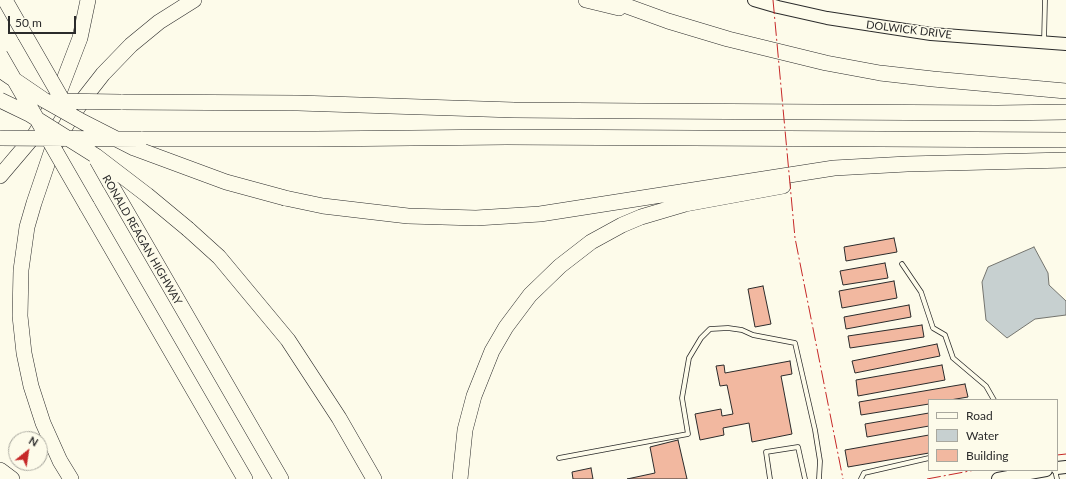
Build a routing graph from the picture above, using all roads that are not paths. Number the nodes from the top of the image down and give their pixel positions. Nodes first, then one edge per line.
1 (5, 0) edge
2 (88, 0) edge
3 (194, 0) edge
4 (586, 0) edge
5 (610, 0) edge
6 (754, 0) edge
7 (1045, 0) edge
8 (668, 21) junction
9 (1044, 43) junction
10 (1066, 44) edge
11 (0, 55) edge
12 (0, 70) edge
13 (1066, 91) edge
14 (2, 101) edge
15 (1066, 112) edge
16 (0, 138) edge
17 (1066, 140) edge
18 (1066, 160) edge
19 (834, 168) junction
20 (0, 176) edge
21 (902, 264) dead end
22 (993, 399) edge
23 (559, 458) dead end
24 (928, 458) edge
25 (0, 470) edge
26 (1039, 471) edge
27 (1010, 475) edge
28 (12, 479) edge
29 (71, 479) edge
30 (244, 479) edge
31 (281, 479) edge
32 (374, 479) edge
33 (460, 479) edge
34 (770, 479) edge
35 (805, 479) edge
36 (819, 479) edge
37 (861, 479) edge
38 (998, 479) edge

1 - 31 highway, RONALD REAGAN HIGHWAY, bridge
2 - 20 highway
3 - 29 highway
4 - 8 highway
5 - 8 highway
6 - 9 main road, DOLWICK DRIVE
7 - 9 lane
8 - 13 highway
9 - 10 main road, DOLWICK DRIVE
11 - 30 highway, bridge
12 - 19 highway, bridge
14 - 15 highway, bridge
14 - 32 highway, bridge
16 - 17 highway, bridge
18 - 19 highway
19 - 33 highway
21 - 22 lane
23 - 36 lane
24 - 37 lane
25 - 28 highway
26 - 27 main road
27 - 38 main road
34 - 35 lane

